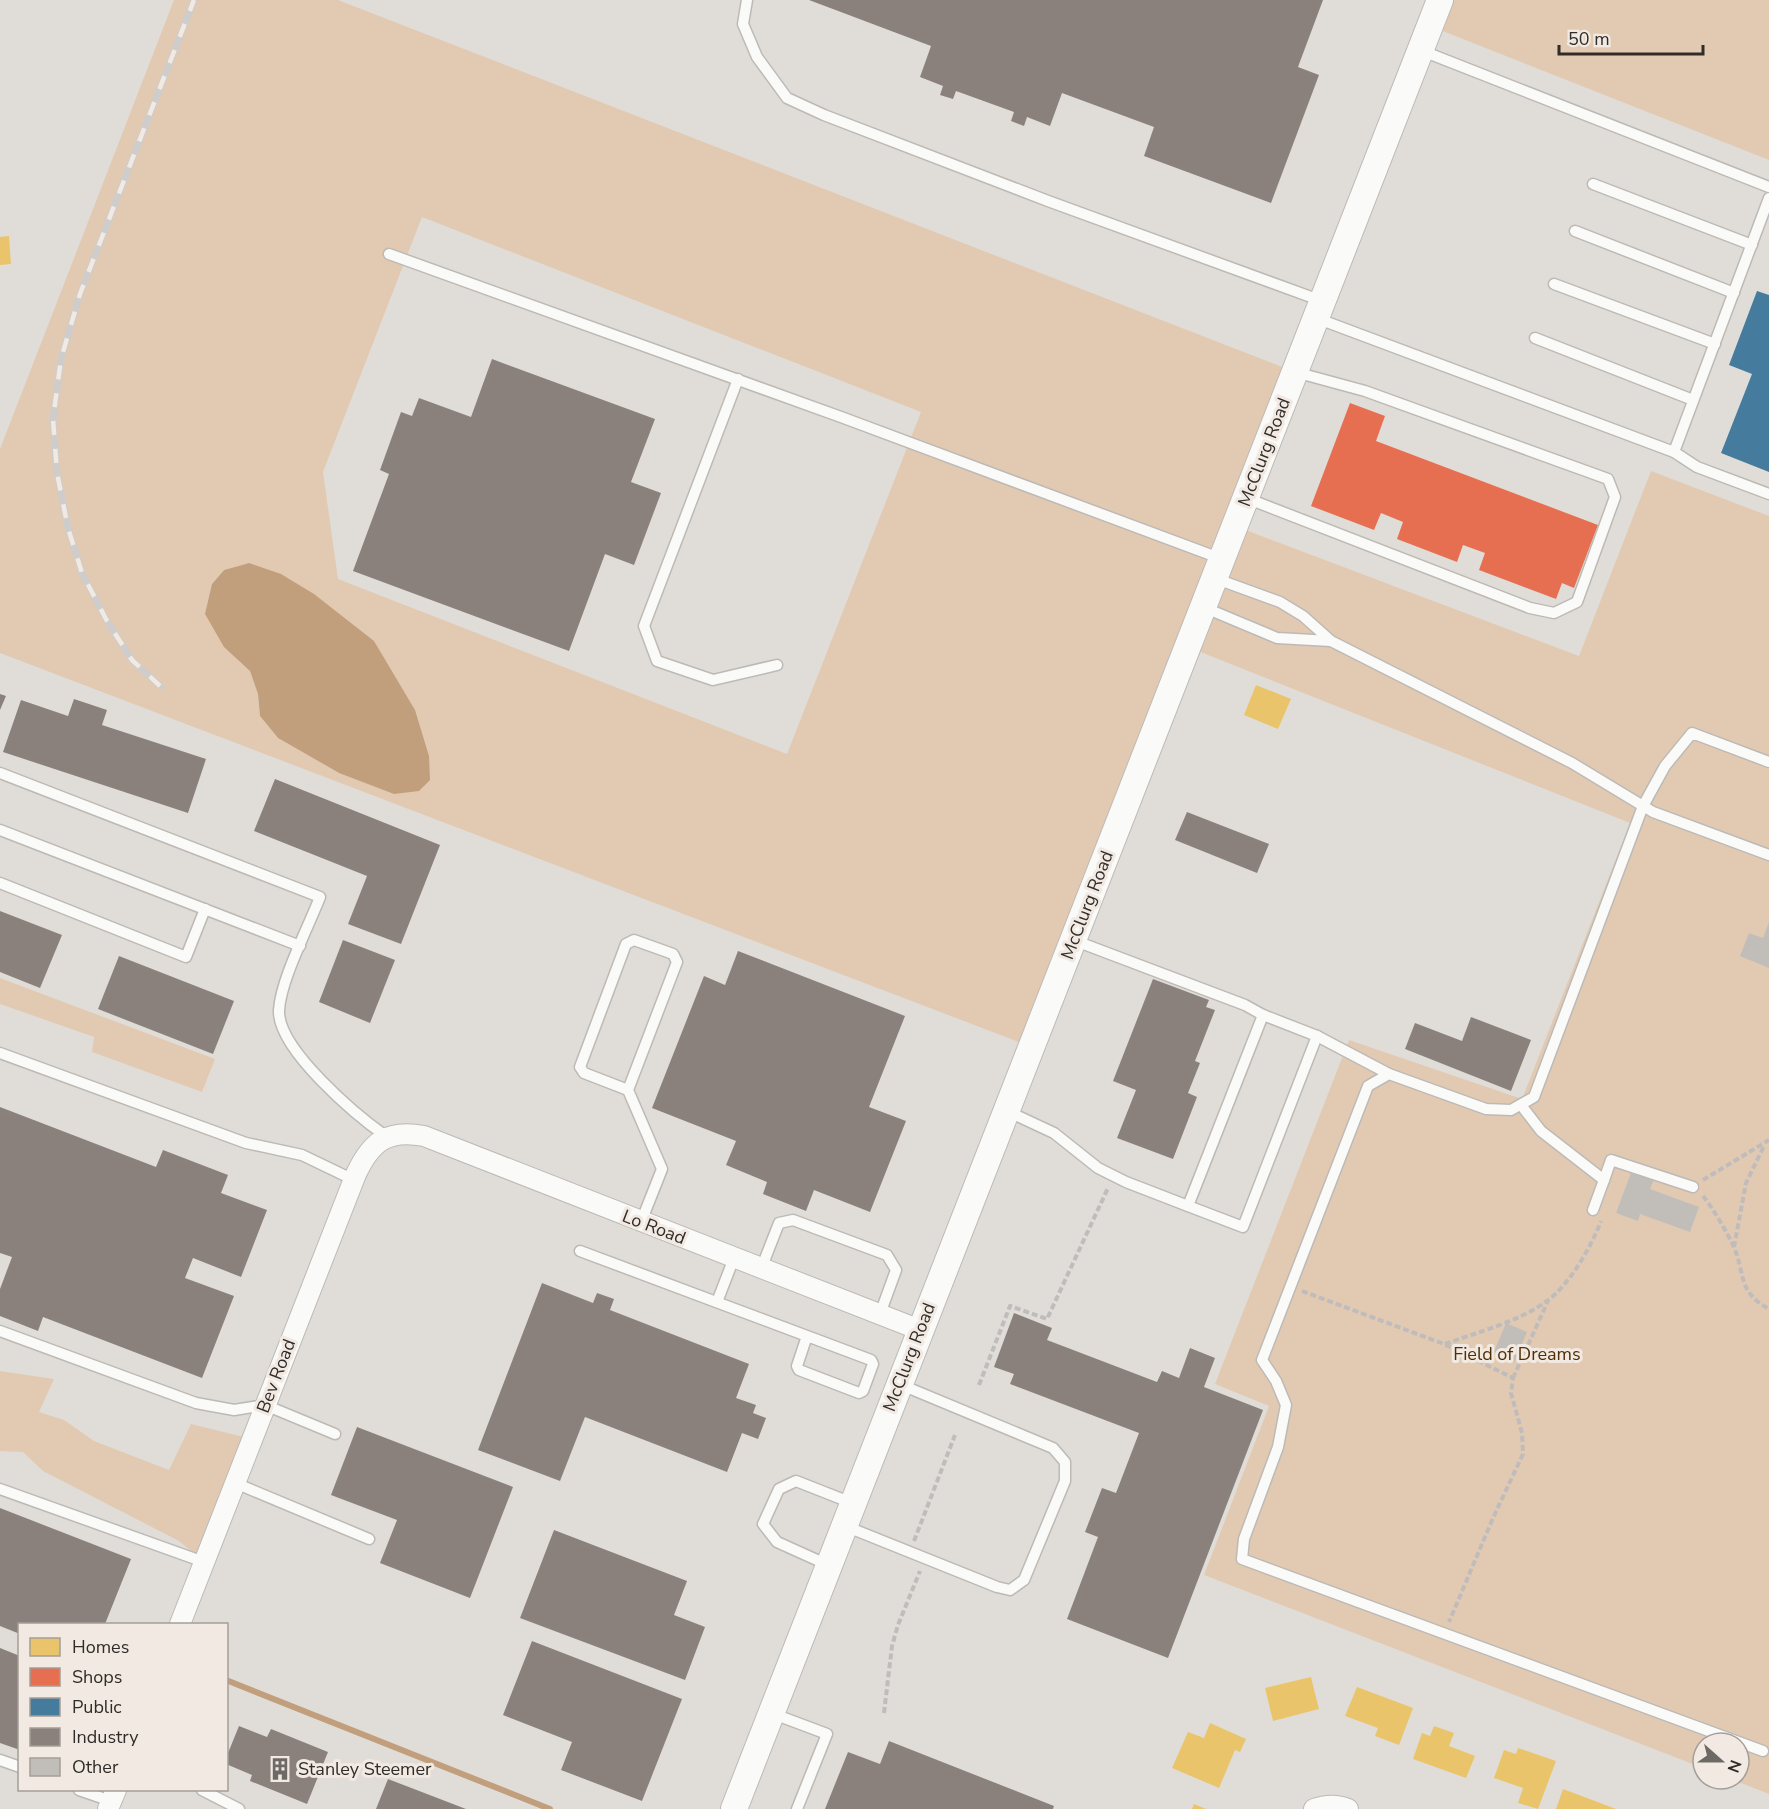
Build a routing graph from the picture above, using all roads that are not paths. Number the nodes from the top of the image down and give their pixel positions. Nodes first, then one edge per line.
1 (747, 0) edge
2 (1440, 0) edge
3 (1420, 50) junction
4 (1593, 184) dead end
5 (1769, 187) edge
6 (1769, 198) edge
7 (1575, 231) dead end
8 (1752, 245) junction
9 (389, 254) dead end
10 (1554, 284) dead end
11 (1734, 293) junction
12 (1319, 310) junction
13 (1535, 338) dead end
14 (1715, 344) junction
15 (1295, 372) junction
16 (738, 379) junction
17 (1694, 400) junction
18 (1674, 452) junction
19 (1769, 495) edge
20 (1246, 498) junction
21 (1218, 568) junction
22 (1203, 607) junction
23 (1331, 641) junction
24 (777, 665) dead end
25 (1769, 762) edge
26 (0, 773) edge
27 (1642, 806) junction
28 (0, 830) edge
29 (1769, 855) edge
30 (0, 883) edge
31 (205, 909) junction
32 (1073, 940) junction
33 (300, 946) junction
34 (1263, 1015) junction
35 (1317, 1036) junction
36 (0, 1053) edge
37 (1389, 1074) junction
38 (628, 1090) junction
39 (1521, 1105) junction
40 (1006, 1111) junction
41 (387, 1137) junction
42 (354, 1180) junction
43 (1604, 1180) junction
44 (1693, 1187) road end
45 (1188, 1206) junction
46 (1593, 1210) road end
47 (641, 1222) junction
48 (580, 1251) dead end
49 (735, 1258) junction
50 (761, 1269) junction
51 (717, 1302) junction
52 (880, 1314) junction
53 (920, 1329) junction
54 (0, 1331) edge
55 (807, 1336) junction
56 (898, 1384) junction
57 (265, 1405) junction
58 (335, 1434) dead end
59 (235, 1483) junction
60 (0, 1489) edge
61 (848, 1514) junction
62 (369, 1539) dead end
63 (204, 1562) junction
64 (828, 1566) junction
65 (180, 1623) edge
66 (771, 1713) junction
67 (1763, 1750) dead end
68 (0, 1760) edge
69 (18, 1766) edge
70 (83, 1791) edge
71 (204, 1791) edge
72 (105, 1797) edge
73 (239, 1809) edge
74 (734, 1809) edge
75 (797, 1809) edge
76 (1314, 1809) edge
77 (1348, 1809) edge

1 - 12 lane
2 - 3 street, McClurg Road
3 - 5 lane
3 - 12 street, McClurg Road
4 - 8 lane
6 - 8 lane
7 - 11 lane
8 - 11 lane
9 - 16 lane
10 - 14 lane
11 - 14 lane
12 - 15 street, McClurg Road
12 - 18 lane
13 - 17 lane
14 - 17 lane
15 - 20 street, McClurg Road
15 - 20 lane
16 - 21 lane
16 - 24 lane
17 - 18 lane
18 - 19 lane
20 - 21 street, McClurg Road
21 - 22 street, McClurg Road
21 - 23 lane
22 - 23 lane
22 - 32 street, McClurg Road
23 - 27 lane
25 - 27 lane
26 - 33 lane
27 - 29 lane
27 - 39 lane
28 - 31 lane
30 - 31 lane
31 - 33 lane
32 - 34 lane
32 - 40 street, McClurg Road
33 - 41 lane
34 - 35 lane
34 - 45 lane
35 - 37 lane
35 - 45 lane
36 - 42 lane
37 - 39 lane
37 - 67 lane
38 - 38 lane
38 - 47 lane
39 - 43 lane
40 - 45 lane
40 - 53 street, McClurg Road
41 - 42 street, Bev Road
41 - 47 street, Lo Road
42 - 57 street, Bev Road
43 - 44 lane
43 - 46 lane
47 - 49 street, Lo Road
48 - 51 lane
49 - 50 street, Lo Road
49 - 51 lane
50 - 52 street, Lo Road
50 - 52 lane
51 - 55 lane
52 - 53 street, Lo Road
53 - 56 street, McClurg Road
54 - 57 lane
55 - 55 lane
56 - 61 street, McClurg Road
56 - 61 lane
57 - 58 lane
57 - 59 street, Bev Road
59 - 62 lane
59 - 63 street, Bev Road
60 - 63 lane
61 - 64 street, McClurg Road
61 - 64 lane
63 - 65 street, Bev Road
64 - 66 street, McClurg Road
66 - 74 street, McClurg Road
66 - 75 lane
68 - 69 lane
70 - 72 lane
71 - 73 lane
76 - 77 street

